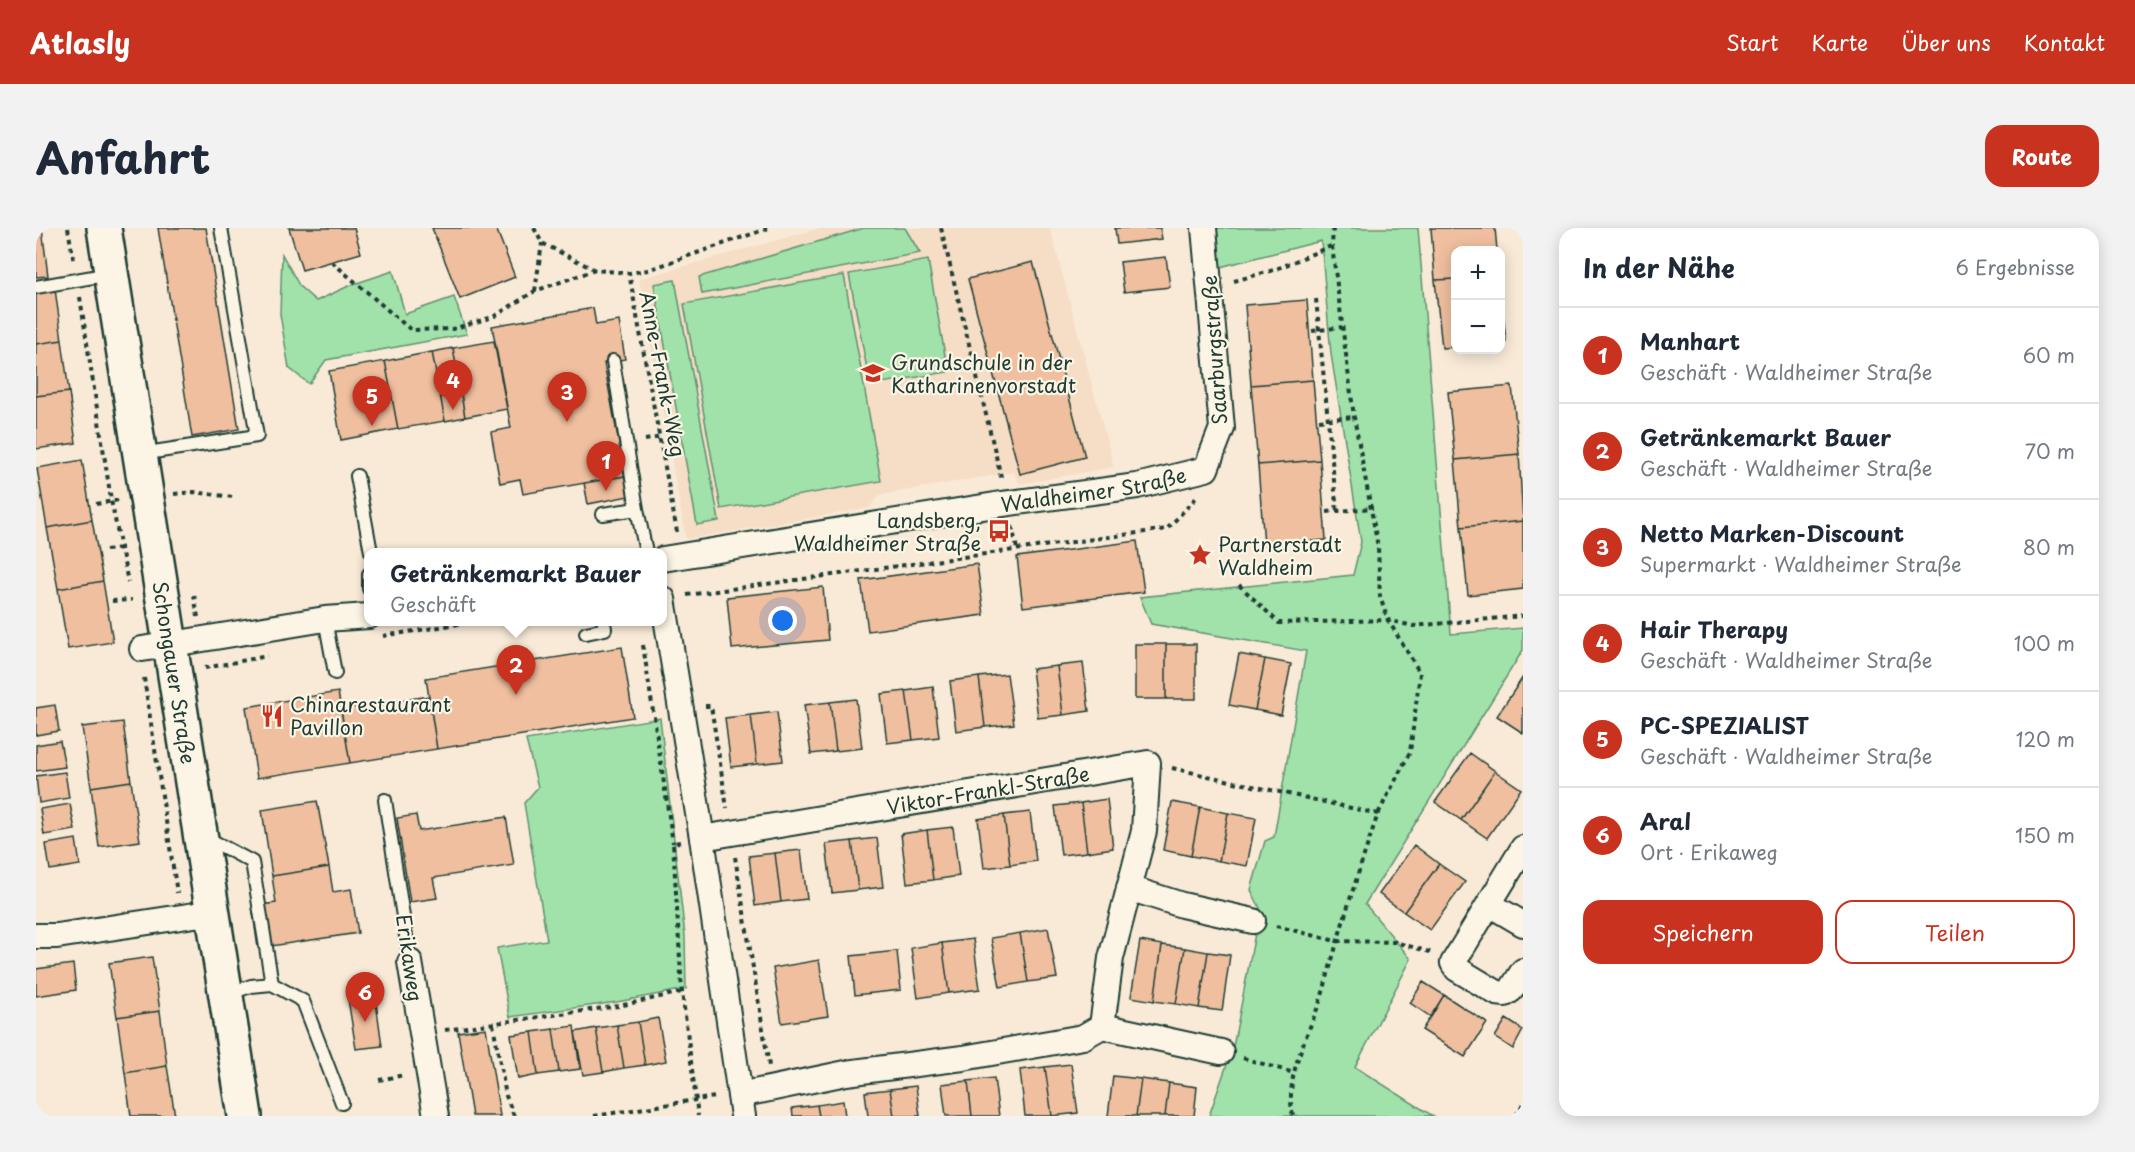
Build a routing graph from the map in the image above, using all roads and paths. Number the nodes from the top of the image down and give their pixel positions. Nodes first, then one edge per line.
1 (104, 228) edge
2 (221, 228) edge
3 (534, 228) edge
4 (770, 228) edge
5 (941, 228) edge
6 (1204, 228) edge
7 (1333, 228) edge
8 (542, 243) junction
9 (1332, 246) junction
10 (332, 261) dead end
11 (595, 270) junction
12 (629, 273) junction
13 (111, 274) junction
14 (1209, 282) junction
15 (36, 287) edge
16 (535, 291) junction
17 (1316, 299) dead end
18 (1342, 327) junction
19 (1319, 330) junction
20 (1312, 331) dead end
21 (613, 361) dead end
22 (1354, 417) junction
23 (1328, 419) junction
24 (1319, 420) dead end
25 (140, 454) junction
26 (1206, 469) joint
27 (1001, 475) dead end
28 (357, 476) dead end
29 (1197, 497) dead end
30 (111, 500) dead end
31 (96, 504) dead end
32 (1373, 508) junction
33 (637, 509) junction
34 (1327, 512) dead end
35 (1337, 512) junction
36 (603, 514) dead end
37 (121, 548) dead end
38 (370, 548) edge
39 (645, 548) edge
40 (106, 550) dead end
41 (672, 558) edge
42 (1239, 585) dead end
43 (673, 597) edge
44 (132, 600) dead end
45 (112, 601) dead end
46 (364, 616) edge
47 (1523, 616) edge
48 (325, 619) junction
49 (1388, 620) junction
50 (605, 626) edge
51 (586, 633) dead end
52 (642, 633) dead end
53 (156, 647) junction
54 (335, 673) dead end
55 (1148, 763) junction
56 (386, 800) dead end
57 (1378, 814) junction
58 (201, 835) junction
59 (702, 838) junction
60 (673, 843) junction
61 (1523, 848) edge
62 (1130, 888) junction
63 (1489, 904) junction
64 (214, 912) junction
65 (1253, 921) joint
66 (1523, 924) edge
67 (36, 936) edge
68 (1336, 941) junction
69 (410, 962) joint
70 (1453, 963) junction
71 (1523, 971) edge
72 (272, 984) junction
73 (682, 992) junction
74 (226, 995) junction
75 (493, 1023) junction
76 (1102, 1026) junction
77 (421, 1034) junction
78 (1221, 1052) joint
79 (1294, 1073) junction
80 (694, 1100) junction
81 (342, 1103) dead end
82 (1523, 1104) edge
83 (741, 1105) edge
84 (245, 1116) edge
85 (436, 1116) edge
86 (514, 1116) edge
87 (594, 1116) edge
88 (698, 1116) edge
89 (1293, 1116) edge
90 (1516, 1116) edge

1 - 13 main road, Schongauer Straße
2 - 25 lane
3 - 8 path
4 - 12 path, Anne-Frank-Weg
5 - 27 path
6 - 14 street, Saarburgstraße
7 - 9 path
8 - 11 path
8 - 16 path
9 - 14 path
9 - 18 path
10 - 16 path
11 - 12 path
11 - 16 path
12 - 41 path, Anne-Frank-Weg
13 - 15 lane
13 - 25 main road, Schongauer Straße
14 - 26 street, Saarburgstraße
17 - 19 path
18 - 19 path
18 - 22 path
19 - 20 path
19 - 23 path
21 - 33 lane
22 - 23 path
22 - 32 path
23 - 24 path
23 - 35 path
25 - 53 main road, Schongauer Straße
26 - 41 street, Waldheimer Straße
28 - 38 lane
29 - 43 path
30 - 31 path
32 - 35 path
32 - 49 path
33 - 36 lane
33 - 39 lane
34 - 35 path
37 - 40 path
42 - 49 path
43 - 59 street
44 - 45 path
46 - 48 street
47 - 49 path
48 - 53 street
48 - 54 lane
49 - 57 path
50 - 51 lane
52 - 60 path
53 - 58 main road, Schongauer Straße
55 - 57 path
55 - 59 street, Viktor-Frankl-Straße
55 - 62 street
56 - 69 lane, Erikaweg
57 - 68 path
58 - 64 main road, Schongauer Straße
58 - 72 lane
59 - 60 path
59 - 83 street
60 - 73 path
61 - 63 street
62 - 65 street
62 - 76 street
63 - 66 street
63 - 70 street
64 - 67 street
64 - 74 main road, Schongauer Straße
65 - 68 path
68 - 70 path
68 - 79 path
69 - 77 street, Erikaweg
70 - 71 street
72 - 74 lane
72 - 81 lane
73 - 75 path
73 - 80 path
74 - 84 main road, Schongauer Straße
75 - 77 path
75 - 86 path
76 - 78 street
76 - 83 street
77 - 85 street, Erikaweg
78 - 79 path
79 - 89 path
80 - 87 path
80 - 88 path
82 - 90 path

